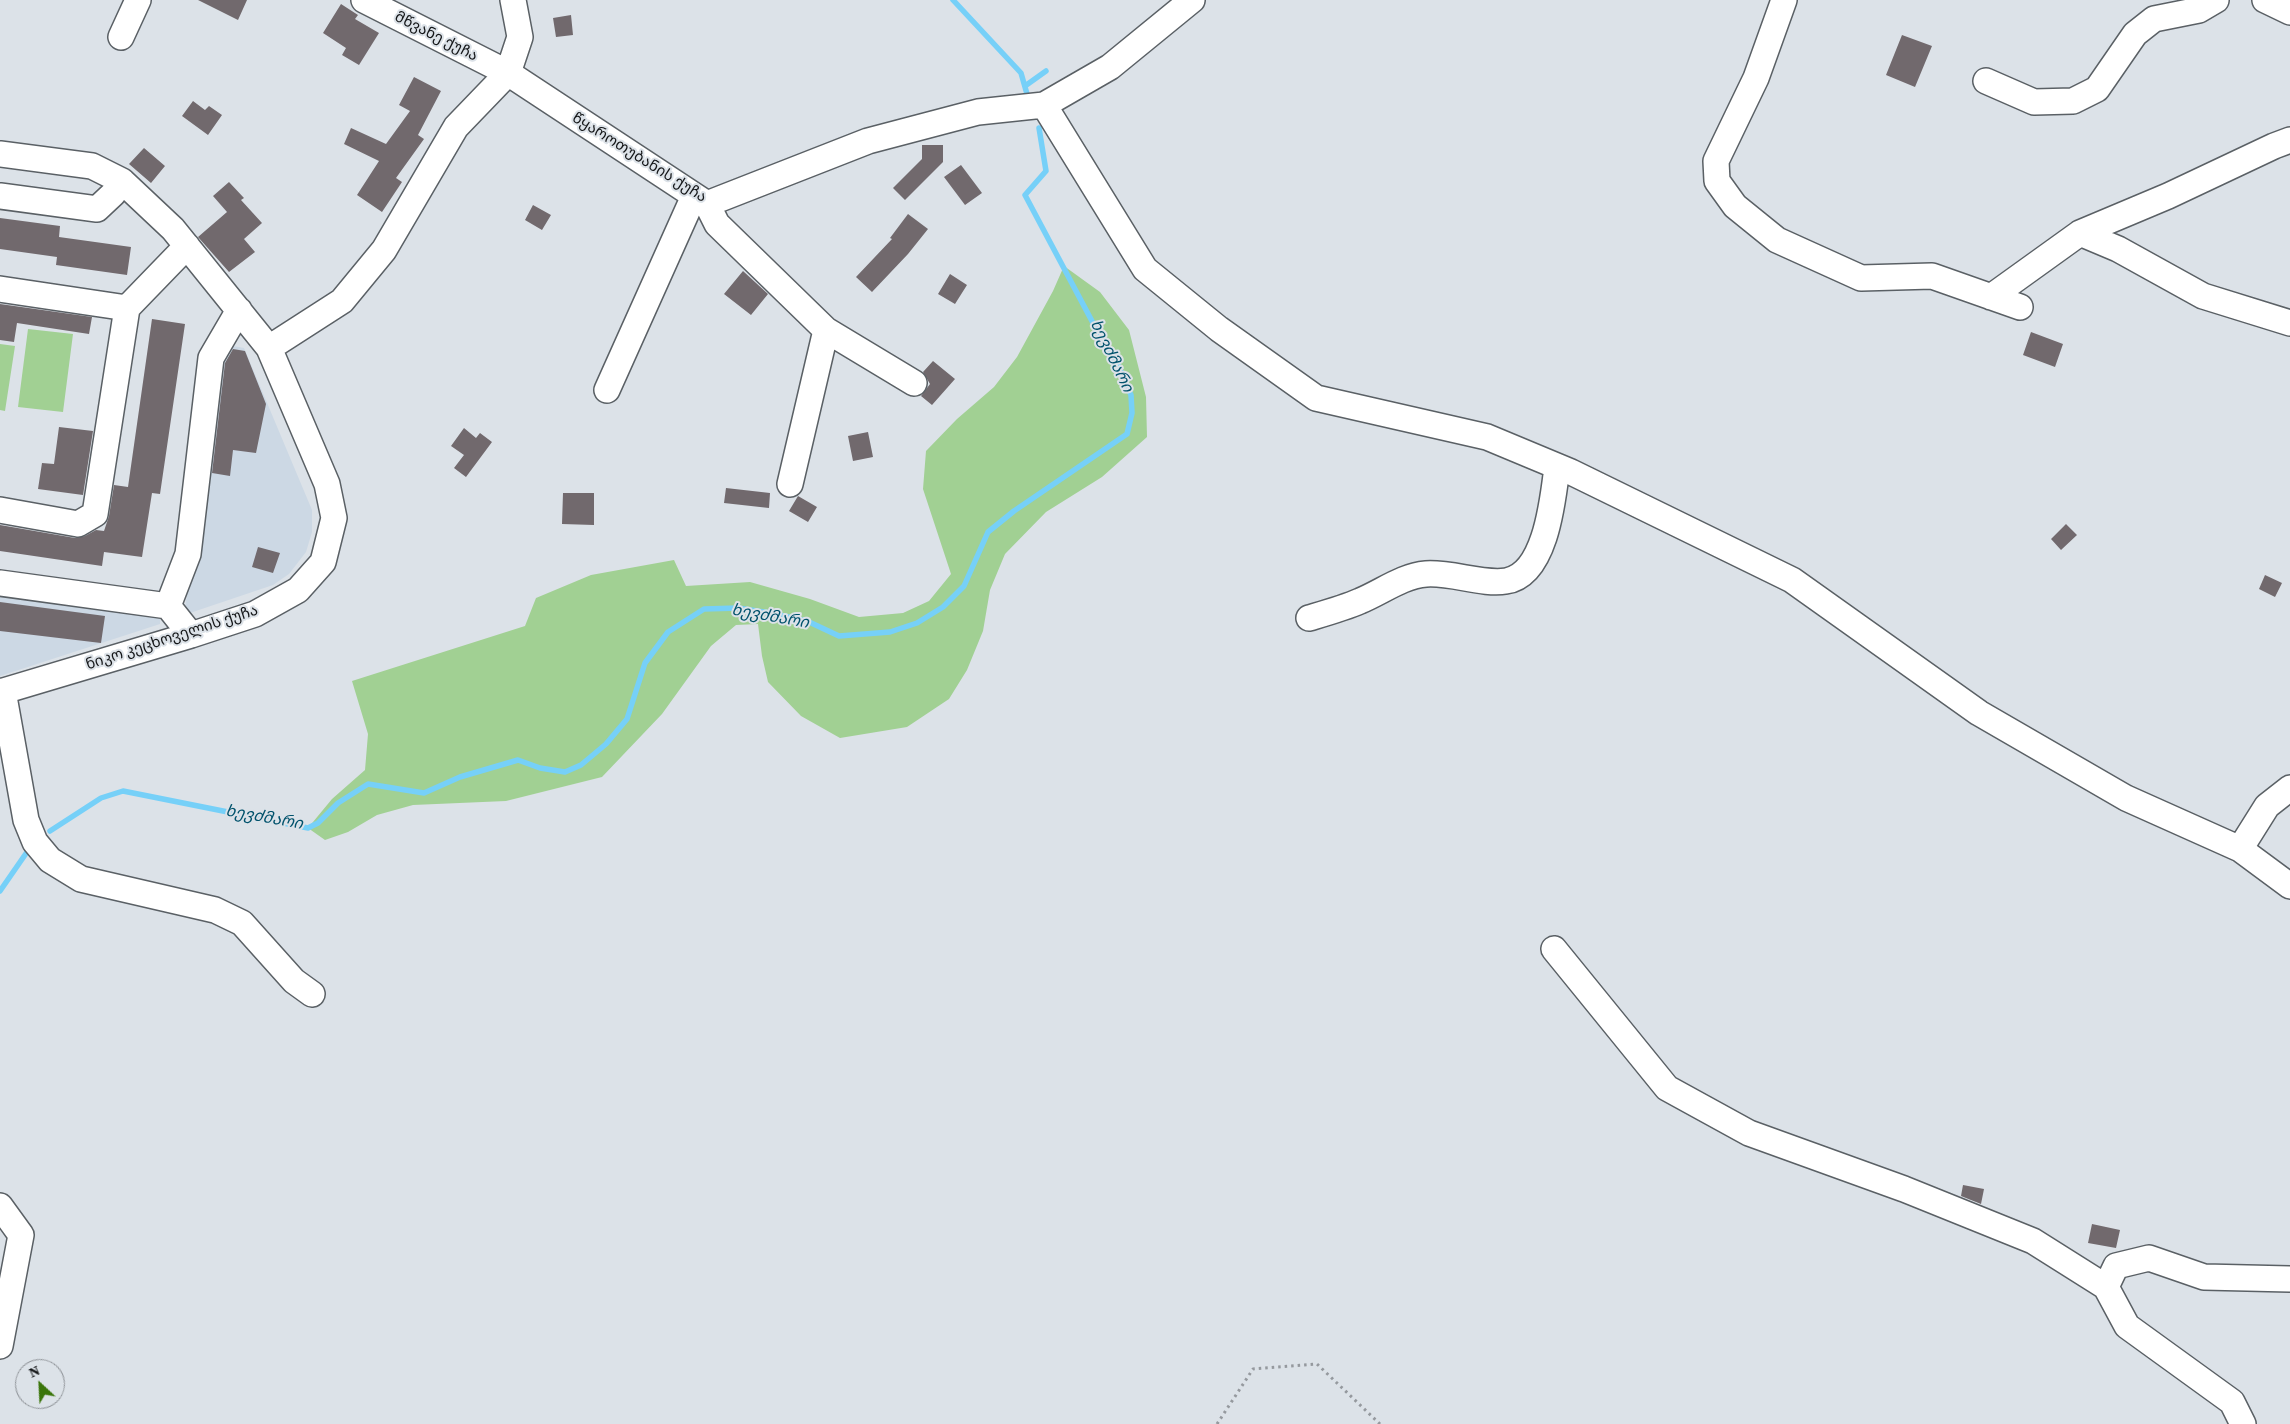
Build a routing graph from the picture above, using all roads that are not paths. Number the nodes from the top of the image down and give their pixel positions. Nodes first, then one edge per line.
1 (138, 0) edge
2 (364, 0) edge
3 (513, 0) edge
4 (1192, 0) edge
5 (1784, 0) edge
6 (2216, 0) edge
7 (2265, 0) edge
8 (2290, 12) edge
9 (121, 37) dead end
10 (508, 73) junction
11 (1986, 81) dead end
12 (1044, 105) junction
13 (2290, 140) edge
14 (0, 154) edge
15 (122, 181) junction
16 (0, 196) edge
17 (701, 200) junction
18 (2080, 233) junction
19 (187, 246) junction
20 (0, 289) edge
21 (1991, 297) junction
22 (2020, 307) dead end
23 (127, 308) junction
24 (239, 310) junction
25 (2290, 323) edge
26 (826, 330) junction
27 (269, 348) junction
28 (914, 383) dead end
29 (607, 390) dead end
30 (1557, 467) junction
31 (790, 484) dead end
32 (0, 510) edge
33 (0, 583) edge
34 (168, 606) junction
35 (1310, 618) dead end
36 (191, 636) junction
37 (2, 692) edge
38 (2290, 788) edge
39 (2240, 848) junction
40 (2290, 886) edge
41 (1554, 949) dead end
42 (312, 994) dead end
43 (0, 1206) edge
44 (2290, 1279) edge
45 (2106, 1287) junction
46 (0, 1346) edge
47 (2242, 1424) edge

1 - 9 street
2 - 10 street, მწვანე ქუჩა
3 - 10 street
4 - 12 street, წყაროთუბანის ქუჩა
5 - 21 street
6 - 11 street
7 - 8 street
10 - 17 street, წყაროთუბანის ქუჩა
10 - 27 street
12 - 17 street, წყაროთუბანის ქუჩა
12 - 30 street
13 - 18 street
14 - 15 street, ნიკო კეცხოველის ქუჩა
15 - 16 street
15 - 19 street, ნიკო კეცხოველის ქუჩა
17 - 26 street
17 - 29 street
18 - 21 street
18 - 25 street
19 - 23 street
19 - 24 street, ნიკო კეცხოველის ქუჩა
20 - 23 street
21 - 22 street
23 - 32 street
24 - 27 street, ნიკო კეცხოველის ქუჩა
24 - 34 street
26 - 28 street
26 - 31 street
27 - 36 street, ნიკო კეცხოველის ქუჩა
30 - 35 street
30 - 39 street
33 - 34 street
34 - 36 street
36 - 37 street, ნიკო კეცხოველის ქუჩა
37 - 42 street
38 - 39 street
39 - 40 street
41 - 45 street
43 - 46 street
44 - 45 street
45 - 47 street

